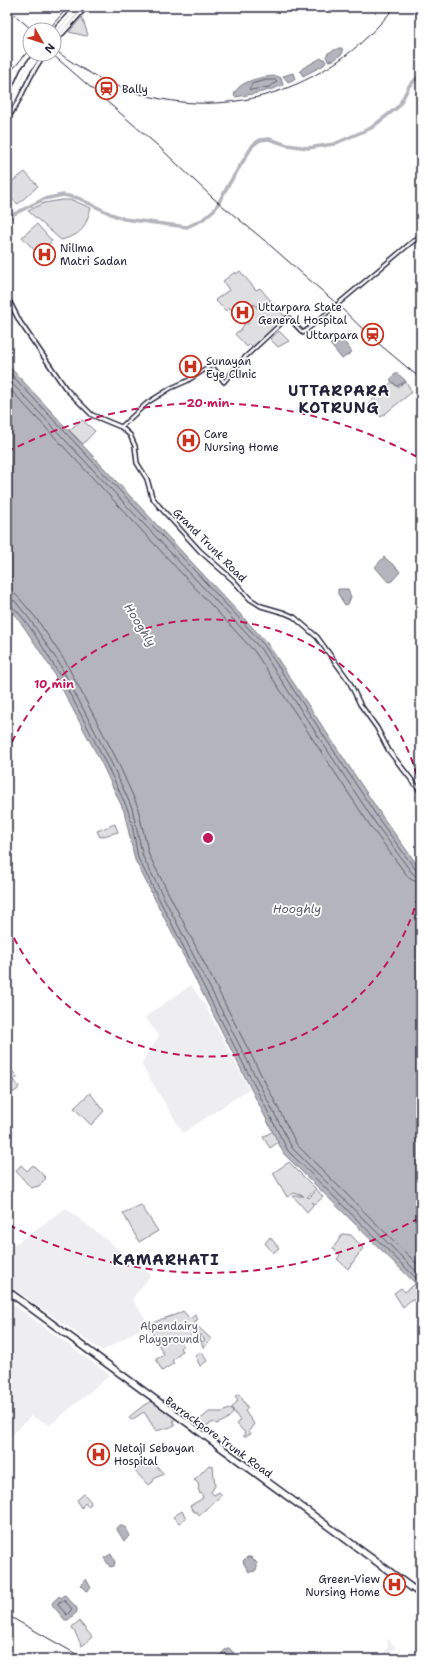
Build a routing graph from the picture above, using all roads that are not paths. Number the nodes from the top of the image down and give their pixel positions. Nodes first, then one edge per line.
1 (76, 7) edge
2 (81, 7) edge
3 (86, 7) edge
4 (62, 23) edge
5 (62, 31) edge
6 (62, 32) edge
7 (33, 62) edge
8 (35, 62) edge
9 (37, 62) edge
10 (7, 106) edge
11 (7, 113) edge
12 (7, 119) edge
13 (421, 239) edge
14 (7, 297) edge
15 (121, 427) junction
16 (421, 792) edge
17 (7, 1291) edge
18 (148, 1394) junction
19 (421, 1593) edge
20 (421, 1596) edge

1 - 4 highway
2 - 5 highway
3 - 6 main road
7 - 10 highway
8 - 11 highway
9 - 12 main road
13 - 15 main road
14 - 15 main road, Grand Trunk Road
15 - 16 main road, Grand Trunk Road
17 - 18 main road, Barrackpore Trunk Road
18 - 19 main road, Barrackpore Trunk Road
18 - 20 main road, Barrackpore Trunk Road

